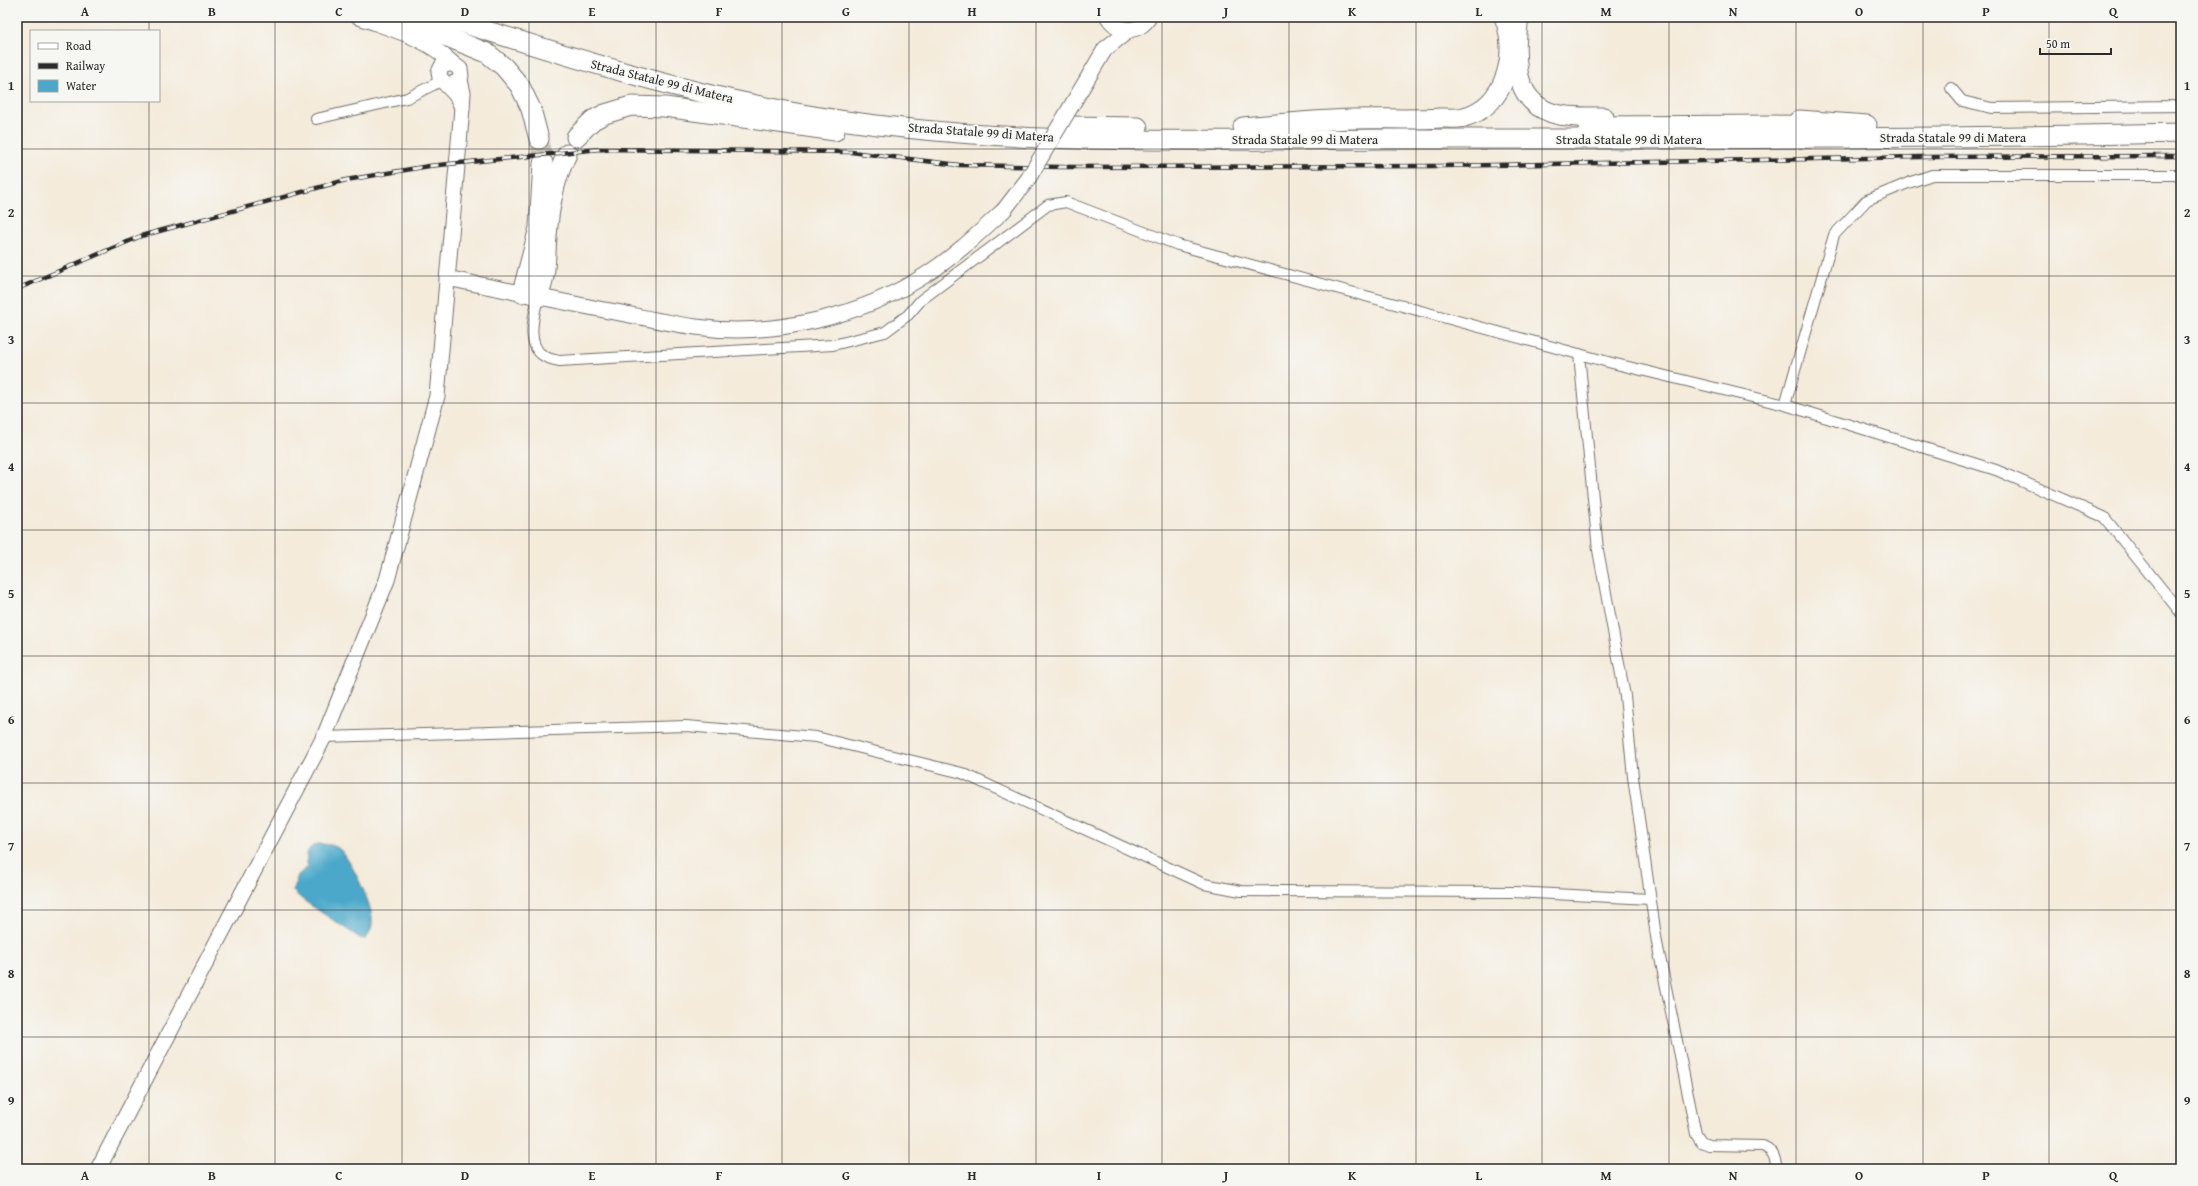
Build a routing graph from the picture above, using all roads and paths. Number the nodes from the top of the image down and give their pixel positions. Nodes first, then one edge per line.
1 (359, 17) edge
2 (398, 17) edge
3 (443, 17) edge
4 (486, 17) edge
5 (1149, 17) edge
6 (1504, 17) edge
7 (1519, 17) edge
8 (1110, 19) edge
9 (1129, 30) junction
10 (1105, 49) junction
11 (448, 75) junction
12 (1951, 88) dead end
13 (2181, 106) edge
14 (316, 119) dead end
15 (2181, 121) edge
16 (1867, 125) junction
17 (1243, 127) junction
18 (2181, 133) edge
19 (539, 139) tunnel mouth
20 (1096, 140) junction
21 (543, 163) tunnel mouth
22 (2181, 175) edge
23 (447, 278) junction
24 (530, 295) junction
25 (1579, 354) junction
26 (1785, 405) junction
27 (2181, 613) edge
28 (324, 737) junction
29 (1650, 899) junction
30 (98, 1169) edge
31 (1777, 1169) edge

1 - 11 street
2 - 19 highway
3 - 20 highway, Strada Statale 99 di Matera
4 - 17 highway
5 - 9 street
6 - 17 highway
7 - 16 highway
8 - 9 street
8 - 10 street
9 - 10 street
10 - 24 street, bridge
11 - 14 street
11 - 23 street
12 - 13 street
15 - 16 highway
16 - 17 highway
18 - 20 highway, Strada Statale 99 di Matera
20 - 24 highway
21 - 24 highway
22 - 26 street
23 - 24 street
23 - 28 street
24 - 25 street
25 - 26 street
25 - 29 street
26 - 27 street
28 - 29 street
28 - 30 street
29 - 31 street

